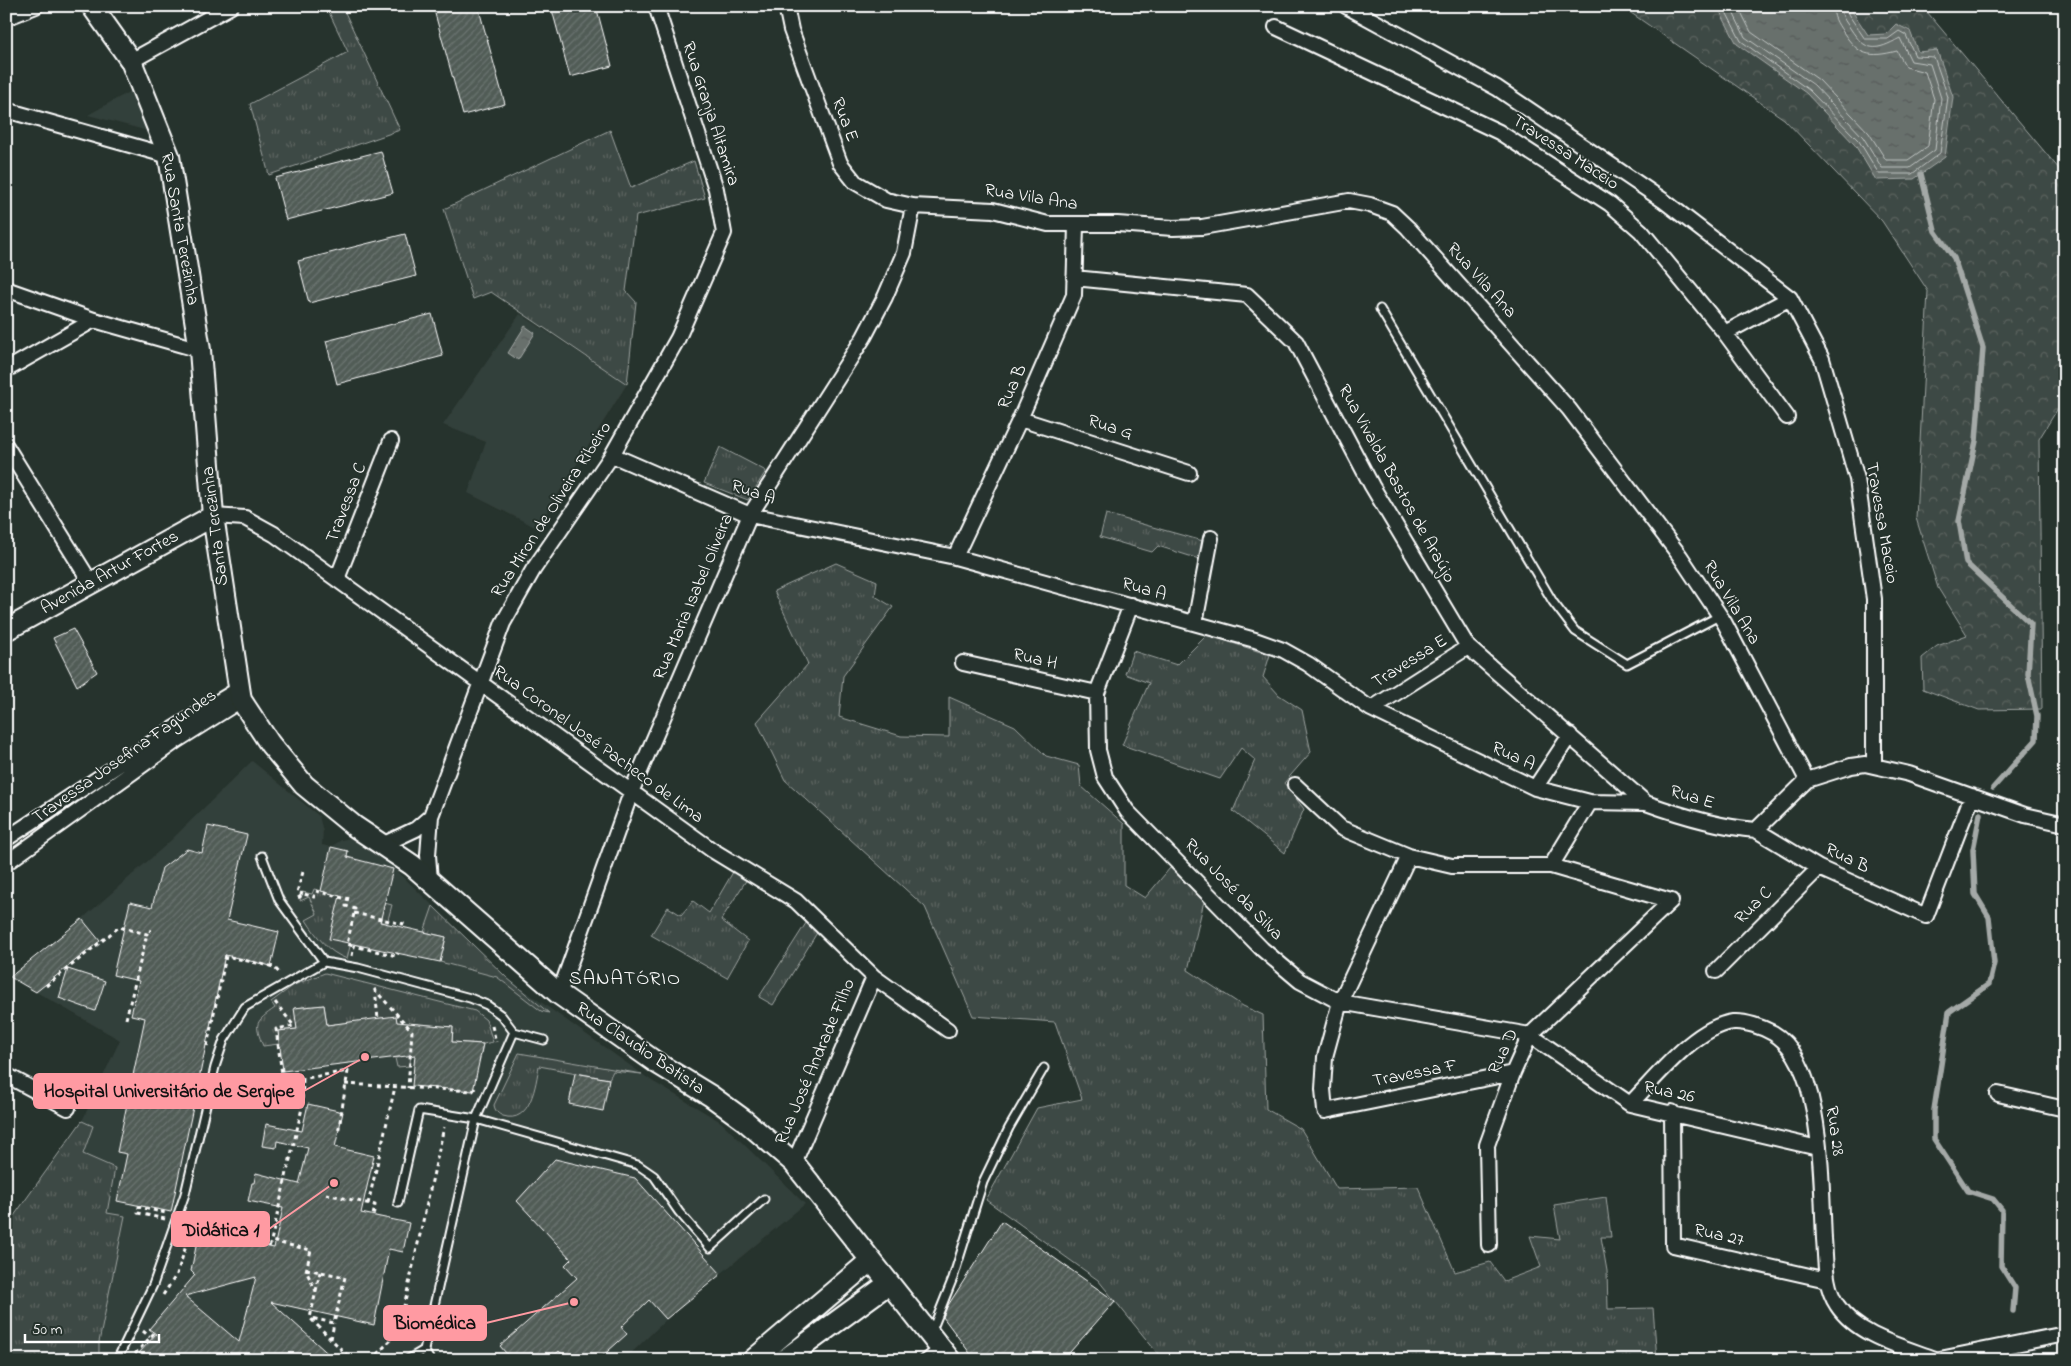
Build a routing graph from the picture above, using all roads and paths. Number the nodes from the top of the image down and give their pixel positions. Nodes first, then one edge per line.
1 (36, 6) edge
2 (92, 6) edge
3 (231, 6) edge
4 (656, 6) edge
5 (786, 6) edge
6 (1346, 6) edge
7 (6, 18) edge
8 (1276, 27) dead end
9 (131, 62) junction
10 (6, 110) edge
11 (170, 156) junction
12 (913, 206) junction
13 (1076, 225) junction
14 (724, 233) joint
15 (1074, 278) junction
16 (6, 290) edge
17 (1790, 298) junction
18 (1380, 309) dead end
19 (94, 320) junction
20 (1725, 333) junction
21 (200, 350) junction
22 (6, 370) edge
23 (1787, 417) dead end
24 (1020, 419) junction
25 (391, 441) dead end
26 (6, 446) edge
27 (612, 455) junction
28 (1189, 472) dead end
29 (750, 515) junction
30 (213, 516) junction
31 (1211, 538) dead end
32 (955, 557) junction
33 (337, 579) junction
34 (91, 584) junction
35 (1131, 606) junction
36 (1720, 616) junction
37 (1195, 624) junction
38 (6, 630) edge
39 (1468, 647) junction
40 (963, 663) dead end
41 (480, 683) junction
42 (1097, 693) junction
43 (240, 695) junction
44 (1371, 709) junction
45 (1570, 735) junction
46 (1874, 765) junction
47 (1807, 780) junction
48 (1295, 786) dead end
49 (1535, 788) junction
50 (632, 790) junction
51 (1972, 796) junction
52 (1590, 802) junction
53 (1646, 803) junction
54 (431, 816) junction
55 (2065, 824) edge
56 (1756, 830) junction
57 (6, 839) edge
58 (382, 845) junction
59 (262, 856) dead end
60 (1409, 856) junction
61 (6, 863) edge
62 (1551, 866) junction
63 (1819, 868) junction
64 (303, 872) dead end
65 (430, 880) junction
66 (304, 894) junction
67 (298, 898) dead end
68 (354, 912) junction
69 (404, 922) dead end
70 (151, 931) dead end
71 (147, 934) junction
72 (354, 946) junction
73 (398, 953) dead end
74 (232, 957) dead end
75 (324, 962) junction
76 (350, 966) junction
77 (1716, 971) dead end
78 (380, 974) junction
79 (281, 975) dead end
80 (874, 977) junction
81 (46, 986) dead end
82 (374, 989) junction
83 (269, 993) junction
84 (559, 994) junction
85 (1340, 1002) junction
86 (126, 1019) dead end
87 (378, 1019) dead end
88 (490, 1022) dead end
89 (948, 1030) dead end
90 (514, 1032) junction
91 (1530, 1035) junction
92 (544, 1040) dead end
93 (495, 1047) dead end
94 (1044, 1068) dead end
95 (1513, 1073) junction
96 (6, 1075) edge
97 (303, 1079) junction
98 (477, 1083) dead end
99 (345, 1084) junction
100 (395, 1087) junction
101 (408, 1088) junction
102 (1998, 1094) dead end
103 (1630, 1104) junction
104 (68, 1108) dead end
105 (2065, 1109) edge
106 (1672, 1112) junction
107 (476, 1119) junction
108 (444, 1127) dead end
109 (338, 1134) dead end
110 (1818, 1148) junction
111 (794, 1163) junction
112 (326, 1194) dead end
113 (764, 1199) dead end
114 (398, 1203) dead end
115 (368, 1204) junction
116 (172, 1214) dead end
117 (373, 1216) dead end
118 (171, 1220) dead end
119 (271, 1241) junction
120 (1489, 1245) dead end
121 (269, 1247) dead end
122 (870, 1261) junction
123 (306, 1269) junction
124 (320, 1272) junction
125 (1827, 1280) junction
126 (888, 1284) junction
127 (316, 1291) junction
128 (310, 1318) junction
129 (334, 1324) junction
130 (154, 1333) dead end
131 (2065, 1334) edge
132 (331, 1339) junction
133 (940, 1347) edge
134 (424, 1350) junction
135 (1718, 1358) dead end
136 (1935, 1359) edge
137 (117, 1360) edge
138 (129, 1360) edge
139 (352, 1360) edge
140 (372, 1360) edge
141 (407, 1360) edge
142 (430, 1360) edge
143 (753, 1360) edge
144 (784, 1360) edge
145 (923, 1360) edge
146 (1726, 1360) edge

1 - 7 street
2 - 9 main road, Rua Santa Terezinha
3 - 9 street
4 - 14 street, Rua Granja Altamira
5 - 12 street, Rua E
6 - 17 street, Travessa Maceio
8 - 20 street, Travessa Maceio
9 - 11 main road, Rua Santa Terezinha
10 - 11 street
11 - 21 main road, Rua Santa Terezinha
12 - 13 street, Rua Vila Ana
12 - 29 street, Rua Maria Isabel Oliveira
13 - 15 street, Rua B
13 - 36 street, Rua Vila Ana
14 - 27 street, Rua Miron de Oliveira Ribeiro
15 - 24 street, Rua B
15 - 39 street, Rua Vivalda Bastos de Araújo
16 - 19 street
17 - 20 street
17 - 46 street, Travessa Maceio
18 - 36 lane
19 - 21 street
19 - 22 street
20 - 23 street, Travessa Maceio
21 - 30 main road, Santa Terezinha
24 - 28 street, Rua G
24 - 32 street, Rua B
25 - 33 street, Travessa C
26 - 34 street
27 - 29 street, Rua A
27 - 41 street, Rua Miron de Oliveira Ribeiro
29 - 32 street, Rua A
29 - 50 street, Rua Maria Isabel Oliveira
30 - 33 street, Rua Coronel José Pacheco de Lima
30 - 34 main road, Avenida Artur Fortes
30 - 43 main road, Santa Terezinha
31 - 37 street
32 - 35 street, Rua A
33 - 41 street, Rua Coronel José Pacheco de Lima
34 - 38 main road, Avenida Artur Fortes
35 - 37 street, Rua A
35 - 42 street, Rua José da Silva
36 - 47 street, Rua Vila Ana
37 - 44 street, Rua A
39 - 44 street, Travessa E
39 - 45 street, Rua Vivalda Bastos de Araújo
40 - 42 street, Rua H
41 - 50 street, Rua Coronel José Pacheco de Lima
41 - 54 street, Rua Miron de Oliveira Ribeiro
42 - 85 street, Rua José da Silva
43 - 57 street
43 - 58 main road, Rua Claudio Batista
43 - 61 street, Travessa Josefina Fagundes
44 - 49 street, Rua A
45 - 49 street
45 - 53 street, Rua Vivalda Bastos de Araújo
46 - 47 street
46 - 51 street
47 - 56 street
48 - 60 street
49 - 52 street, Rua A
50 - 80 street, Rua Coronel José Pacheco de Lima
50 - 84 street, Rua Maria Isabel Oliveira
51 - 55 street
51 - 63 street, Rua B
52 - 53 street, Rua A
52 - 62 street
53 - 56 street, Rua E
54 - 58 street
54 - 65 street, Rua Miron de Oliveira Ribeiro
56 - 63 street, Rua B
58 - 65 main road, Rua Claudio Batista
59 - 75 lane
60 - 62 street
60 - 85 street
62 - 91 street, Rua D
63 - 77 street, Rua C
64 - 66 path
65 - 84 main road, Rua Claudio Batista
66 - 67 path
66 - 68 path
68 - 69 path
68 - 72 path
70 - 71 path
71 - 81 path
71 - 86 path
72 - 73 path
72 - 76 path
74 - 79 path
75 - 76 lane
75 - 83 lane
76 - 78 lane
78 - 82 path
78 - 90 lane
80 - 89 street, Rua Coronel José Pacheco de Lima
80 - 111 street, Rua José Andrade Filho
82 - 87 path
82 - 101 path
83 - 97 path
83 - 137 lane
84 - 111 main road, Rua Claudio Batista
85 - 91 street, Rua José da Silva
85 - 95 street, Travessa F
88 - 93 path
90 - 92 lane
90 - 107 lane
91 - 95 street, Rua D
91 - 103 street, Rua 26
94 - 133 lane
95 - 120 street, Rua D
96 - 104 street
97 - 99 path
97 - 119 path
98 - 101 path
99 - 100 path
99 - 109 path
100 - 101 path
100 - 115 path
102 - 105 street
103 - 106 street, Rua 26
103 - 110 street, Rua 28
106 - 110 street, Rua 26
106 - 125 street, Rua 27
107 - 113 lane
107 - 114 lane
107 - 134 lane
108 - 140 path
110 - 125 street, Rua 28
111 - 122 main road, Rua Claudio Batista
112 - 115 path
115 - 117 path
116 - 118 path
119 - 121 path
119 - 123 path
122 - 126 main road, Rua Claudio Batista
122 - 143 main road
123 - 124 path
123 - 127 path
124 - 127 path
124 - 129 path
125 - 136 street, Rua 28
126 - 133 main road, Rua Claudio Batista
126 - 144 main road
127 - 128 path
128 - 129 path
128 - 132 path
129 - 132 path
130 - 138 path
131 - 136 street
132 - 139 path
133 - 145 lane
134 - 141 lane
134 - 142 lane
135 - 146 path

